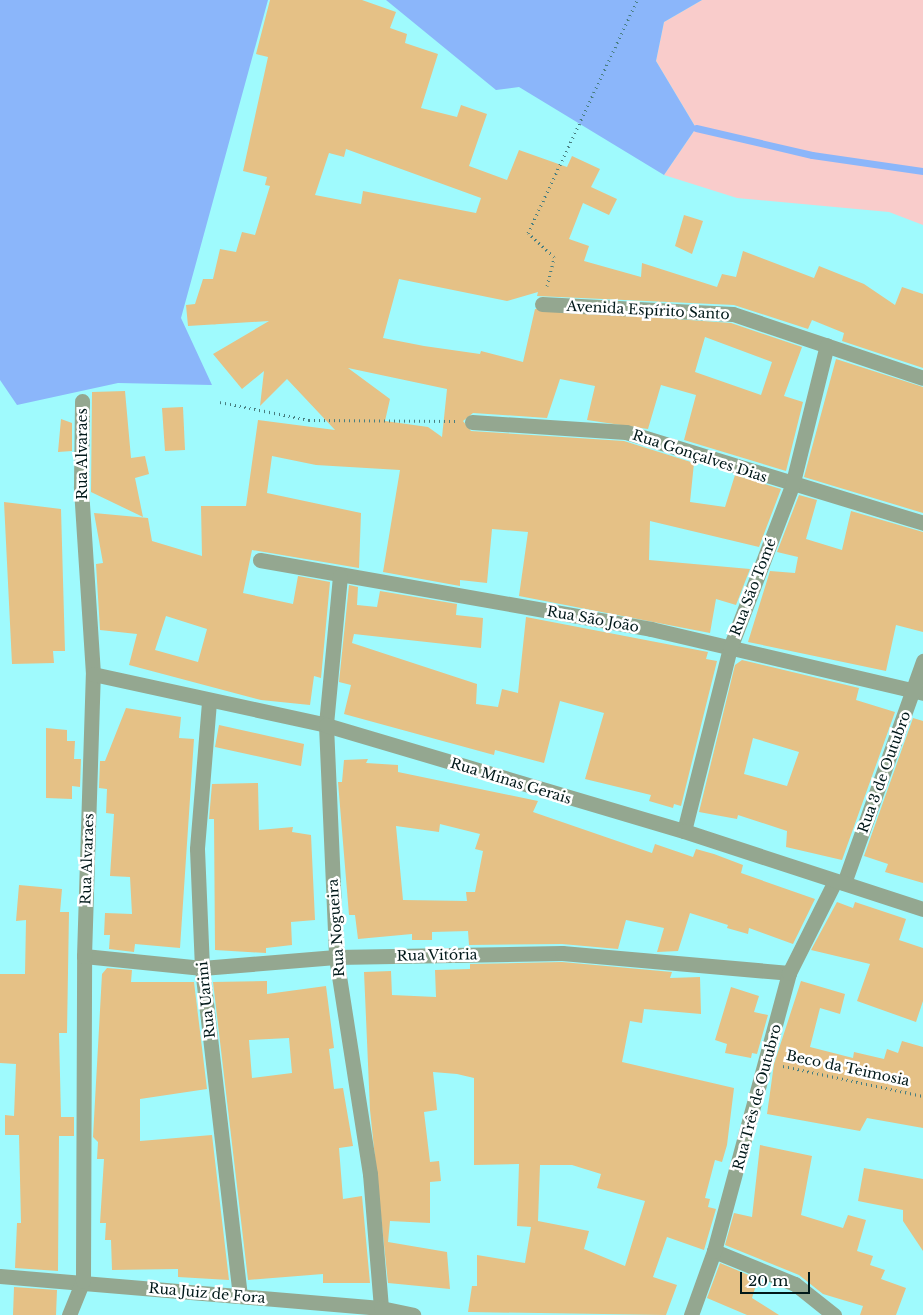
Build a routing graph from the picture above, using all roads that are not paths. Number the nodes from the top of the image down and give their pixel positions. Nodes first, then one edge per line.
1 (542, 304) road end
2 (827, 345) junction
3 (923, 378) edge
4 (82, 401) dead end
5 (472, 422) road end
6 (792, 486) junction
7 (923, 523) edge
8 (260, 560) dead end
9 (340, 576) junction
10 (730, 648) junction
11 (923, 661) edge
12 (93, 674) junction
13 (918, 691) edge
14 (209, 702) junction
15 (326, 725) junction
16 (684, 831) junction
17 (839, 883) junction
18 (923, 909) edge
19 (84, 956) junction
20 (336, 956) junction
21 (202, 968) junction
22 (789, 973) junction
23 (714, 1251) junction
24 (0, 1276) edge
25 (83, 1281) junction
26 (240, 1296) junction
27 (381, 1308) junction
28 (69, 1315) edge
29 (413, 1315) edge
30 (691, 1315) edge
31 (834, 1315) edge

1 - 2 street, Avenida Espírito Santo
2 - 3 street, Avenida Espírito Santo
2 - 6 street, Rua São Tomé
4 - 12 street, Rua Alvaraes
5 - 6 street, Rua Gonçalves Dias
6 - 7 street, Rua Gonçalves Dias
6 - 10 street, Rua São Tomé
8 - 9 street, Rua São João
9 - 10 street, Rua São João
9 - 15 street, Rua Nogueira
10 - 13 street, Rua São João
10 - 16 street, Rua São Tomé
11 - 13 street, Rua 3 de Outubro
12 - 14 street, Rua Minas Gerais
12 - 19 street, Rua Alvaraes
13 - 17 street, Rua 3 de Outubro
14 - 15 street, Rua Minas Gerais
14 - 21 street, Rua Uarini
15 - 16 street, Rua Minas Gerais
15 - 20 street, Rua Nogueira
16 - 17 street, Rua Minas Gerais
17 - 18 street, Rua Minas Gerais
17 - 22 street, Rua Três de Outubro
19 - 21 street, Rua Vitória
19 - 25 street, Rua Alvaraes
20 - 21 street, Rua Vitória
20 - 22 street, Rua Vitória
20 - 27 street, Rua Nogueira
21 - 26 street, Rua Uarini
22 - 23 street, Rua Três de Outubro
23 - 30 street, Rua Três de Outubro
23 - 31 street
24 - 25 street, Rua Juiz de Fora
25 - 26 street, Rua Juiz de Fora
25 - 28 street, Rua Alvaraes
26 - 27 street, Rua Juiz de Fora
27 - 29 street, Rua Juiz de Fora

